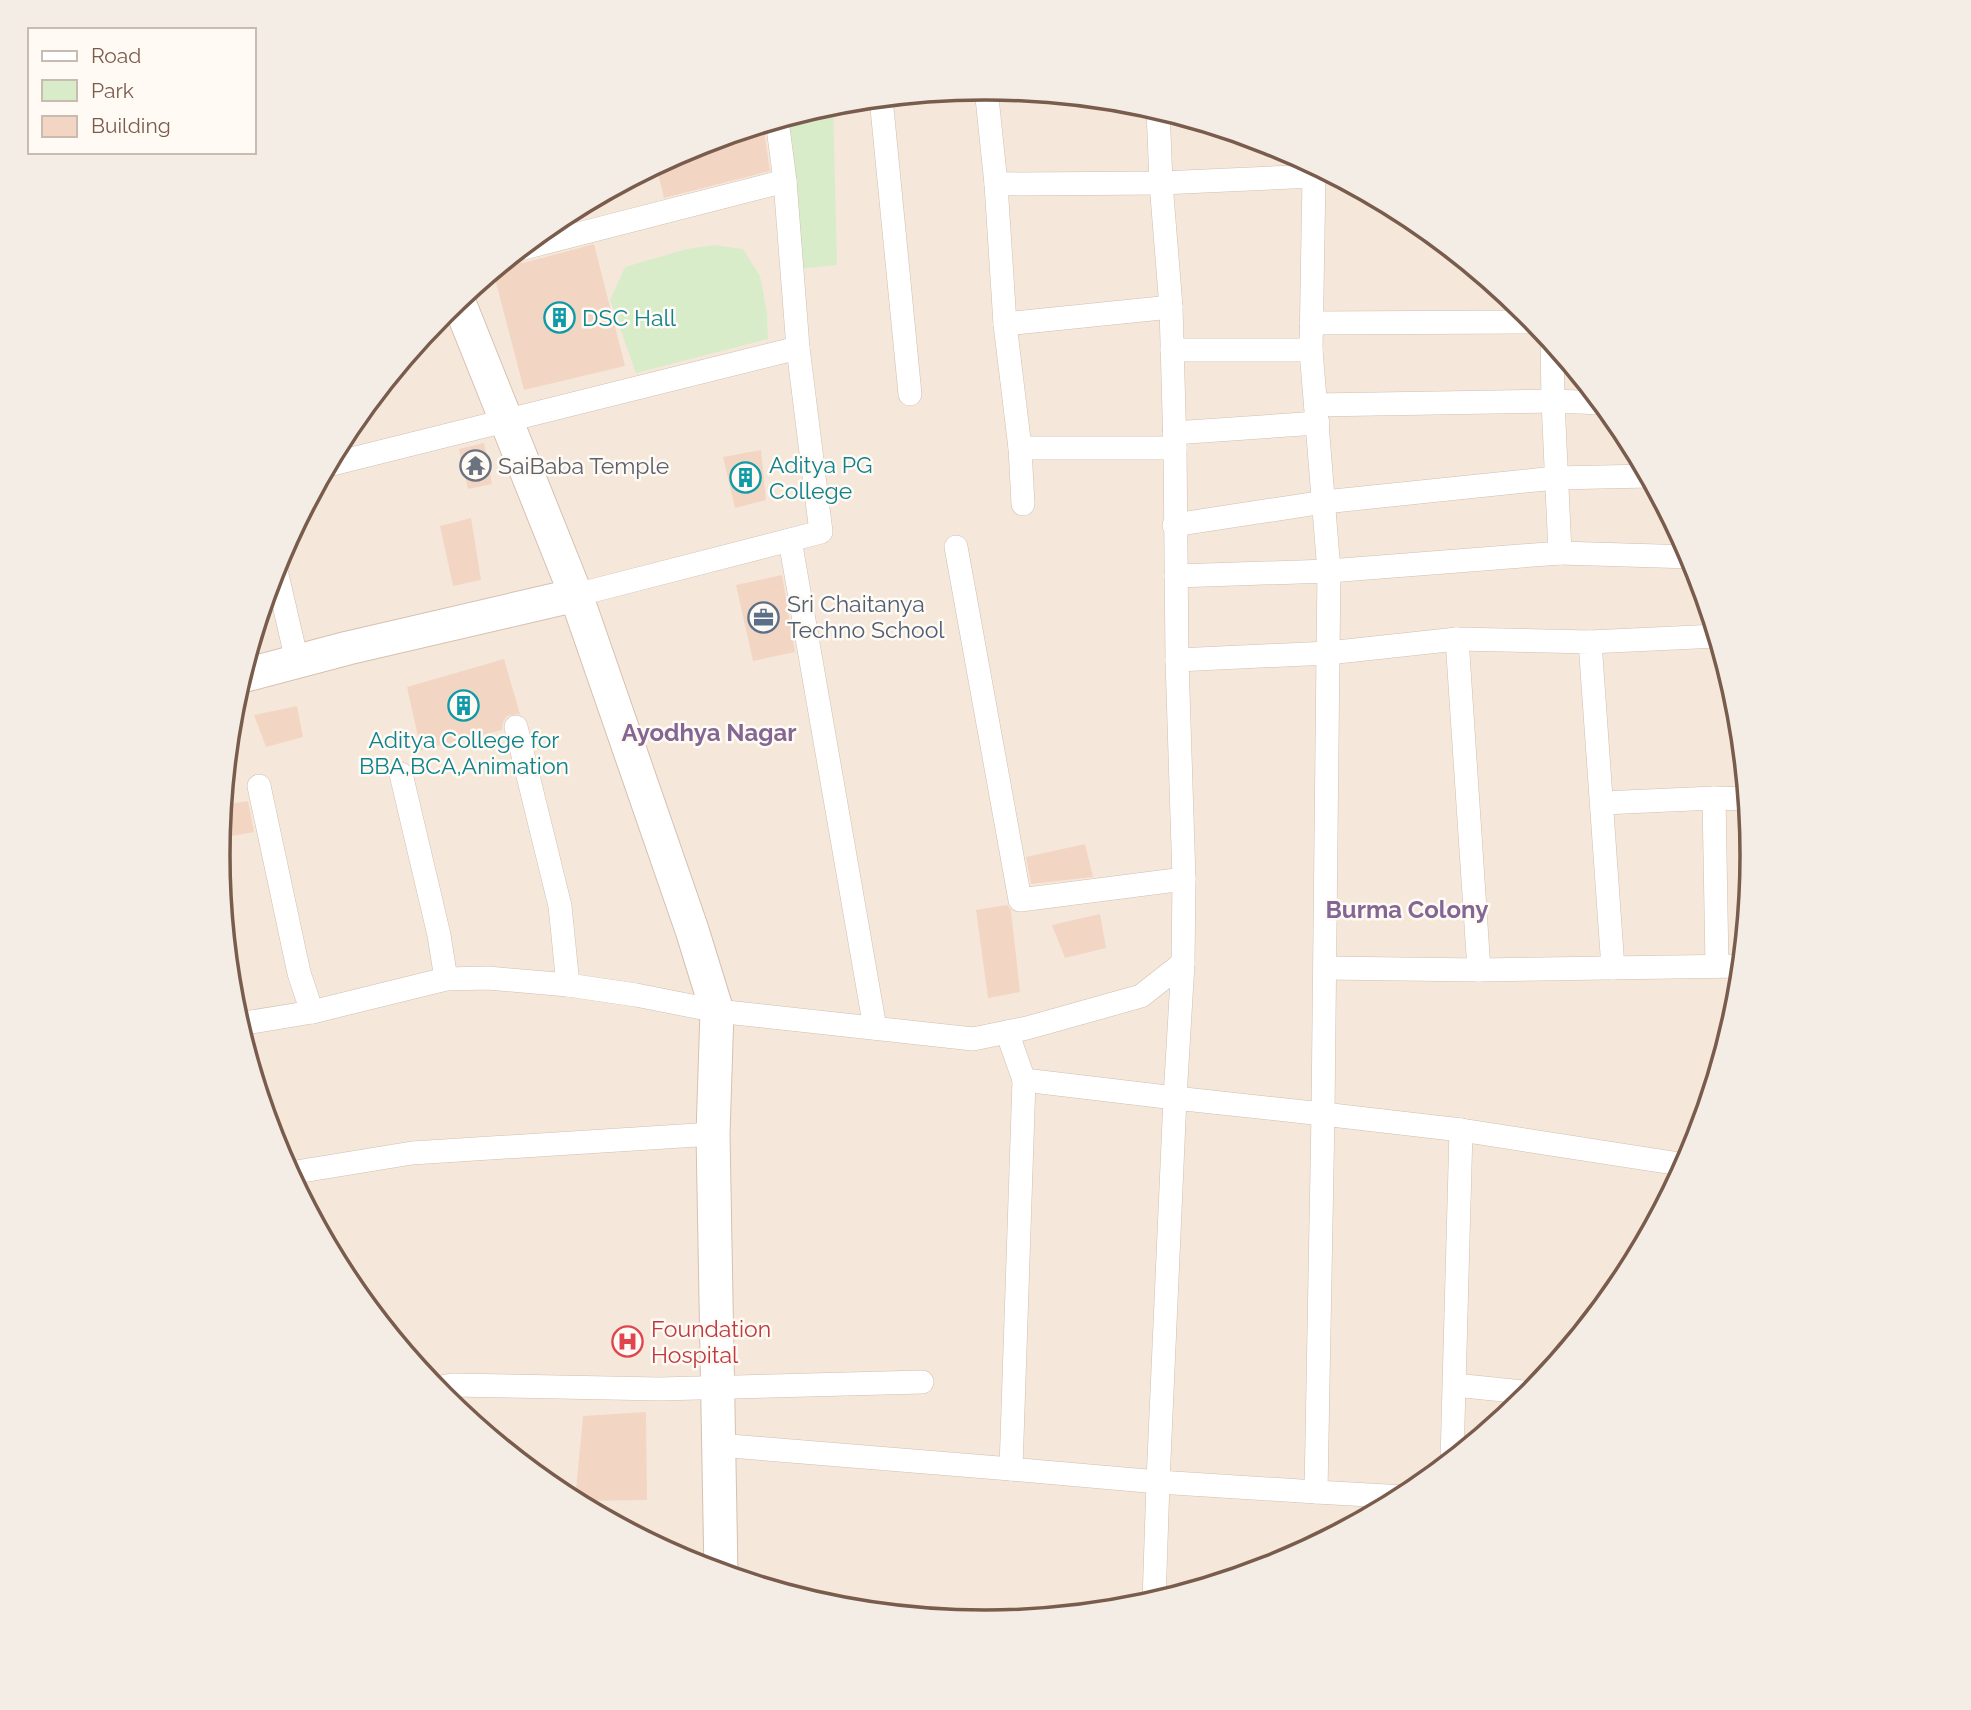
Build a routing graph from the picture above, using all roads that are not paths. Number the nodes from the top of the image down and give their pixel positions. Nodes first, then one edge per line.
1 (987, 100) edge
2 (882, 107) edge
3 (1165, 121) edge
4 (778, 129) edge
5 (1309, 173) edge
6 (1320, 178) edge
7 (785, 181) junction
8 (1161, 183) junction
9 (996, 184) junction
10 (544, 243) edge
11 (1171, 307) junction
12 (462, 311) edge
13 (1521, 322) edge
14 (1311, 323) junction
15 (1005, 324) junction
16 (798, 348) junction
17 (1172, 350) junction
18 (1311, 350) junction
19 (1552, 356) edge
20 (911, 394) dead end
21 (1553, 401) junction
22 (1590, 402) edge
23 (1317, 414) junction
24 (507, 420) junction
25 (1175, 440) junction
26 (1020, 449) junction
27 (341, 462) edge
28 (1639, 476) edge
29 (1555, 478) junction
30 (1324, 502) junction
31 (1023, 504) dead end
32 (1174, 525) junction
33 (790, 540) junction
34 (956, 547) dead end
35 (1560, 553) junction
36 (1679, 557) edge
37 (1329, 571) junction
38 (1175, 576) junction
39 (280, 587) edge
40 (576, 595) junction
41 (1708, 636) edge
42 (1457, 639) junction
43 (1590, 642) junction
44 (1328, 653) junction
45 (1177, 660) junction
46 (297, 661) junction
47 (253, 673) edge
48 (516, 727) dead end
49 (401, 774) dead end
50 (259, 786) dead end
51 (1714, 798) junction
52 (1738, 799) edge
53 (1603, 803) junction
54 (1184, 880) junction
55 (1183, 963) junction
56 (1717, 966) junction
57 (1732, 966) edge
58 (1325, 968) junction
59 (1614, 968) junction
60 (1479, 970) junction
61 (446, 979) junction
62 (568, 985) junction
63 (717, 1010) junction
64 (312, 1012) junction
65 (250, 1022) edge
66 (876, 1028) junction
67 (1007, 1032) junction
68 (1024, 1080) junction
69 (1175, 1098) junction
70 (1323, 1114) junction
71 (1461, 1130) junction
72 (713, 1134) junction
73 (1674, 1163) edge
74 (300, 1171) edge
75 (922, 1382) dead end
76 (1455, 1385) junction
77 (448, 1386) edge
78 (718, 1388) junction
79 (1517, 1391) edge
80 (718, 1446) junction
81 (1452, 1448) edge
82 (1011, 1469) junction
83 (1158, 1482) junction
84 (1316, 1492) junction
85 (1384, 1496) edge
86 (721, 1562) edge
87 (1154, 1591) edge

1 - 9 street
2 - 20 street
3 - 8 street
4 - 7 street
5 - 8 street
6 - 14 street
7 - 10 street
7 - 16 street
8 - 9 street
8 - 11 street
9 - 15 street
11 - 15 street
11 - 17 street
12 - 24 street
13 - 14 street
14 - 18 street
15 - 26 street
16 - 24 street
16 - 33 street
17 - 18 street
17 - 25 street
18 - 23 street
19 - 21 street
21 - 22 street
21 - 23 street
21 - 29 street
23 - 25 street
23 - 30 street
24 - 27 street
24 - 40 street
25 - 26 street
25 - 32 street
26 - 31 street
28 - 29 street
29 - 30 street
29 - 35 street
30 - 32 street
30 - 37 street
32 - 38 street
33 - 40 street
33 - 66 street
34 - 54 street
35 - 36 street
35 - 37 street
37 - 38 street
37 - 44 street
38 - 45 street
39 - 46 street
40 - 46 street
40 - 63 street
41 - 43 street
42 - 43 street
42 - 44 street
42 - 60 street
43 - 53 street
44 - 45 street
44 - 58 street
45 - 54 street
46 - 47 street
48 - 62 street
49 - 61 street
50 - 64 street
51 - 52 street
51 - 53 street
51 - 56 street
53 - 59 street
54 - 55 street
55 - 67 street
55 - 69 street
56 - 57 street
56 - 59 street
58 - 60 street
58 - 70 street
59 - 60 street
61 - 62 street
61 - 64 street
62 - 63 street
63 - 66 street
63 - 72 street
64 - 65 street
66 - 67 street
67 - 68 street
68 - 69 street
68 - 82 street
69 - 70 street
69 - 83 street
70 - 71 street
70 - 84 street
71 - 73 street
71 - 76 street
72 - 74 street
72 - 78 street
75 - 78 street
76 - 79 street
76 - 81 street
77 - 78 street
78 - 80 street
80 - 82 street
80 - 86 street
82 - 83 street
83 - 84 street
83 - 87 street
84 - 85 street

